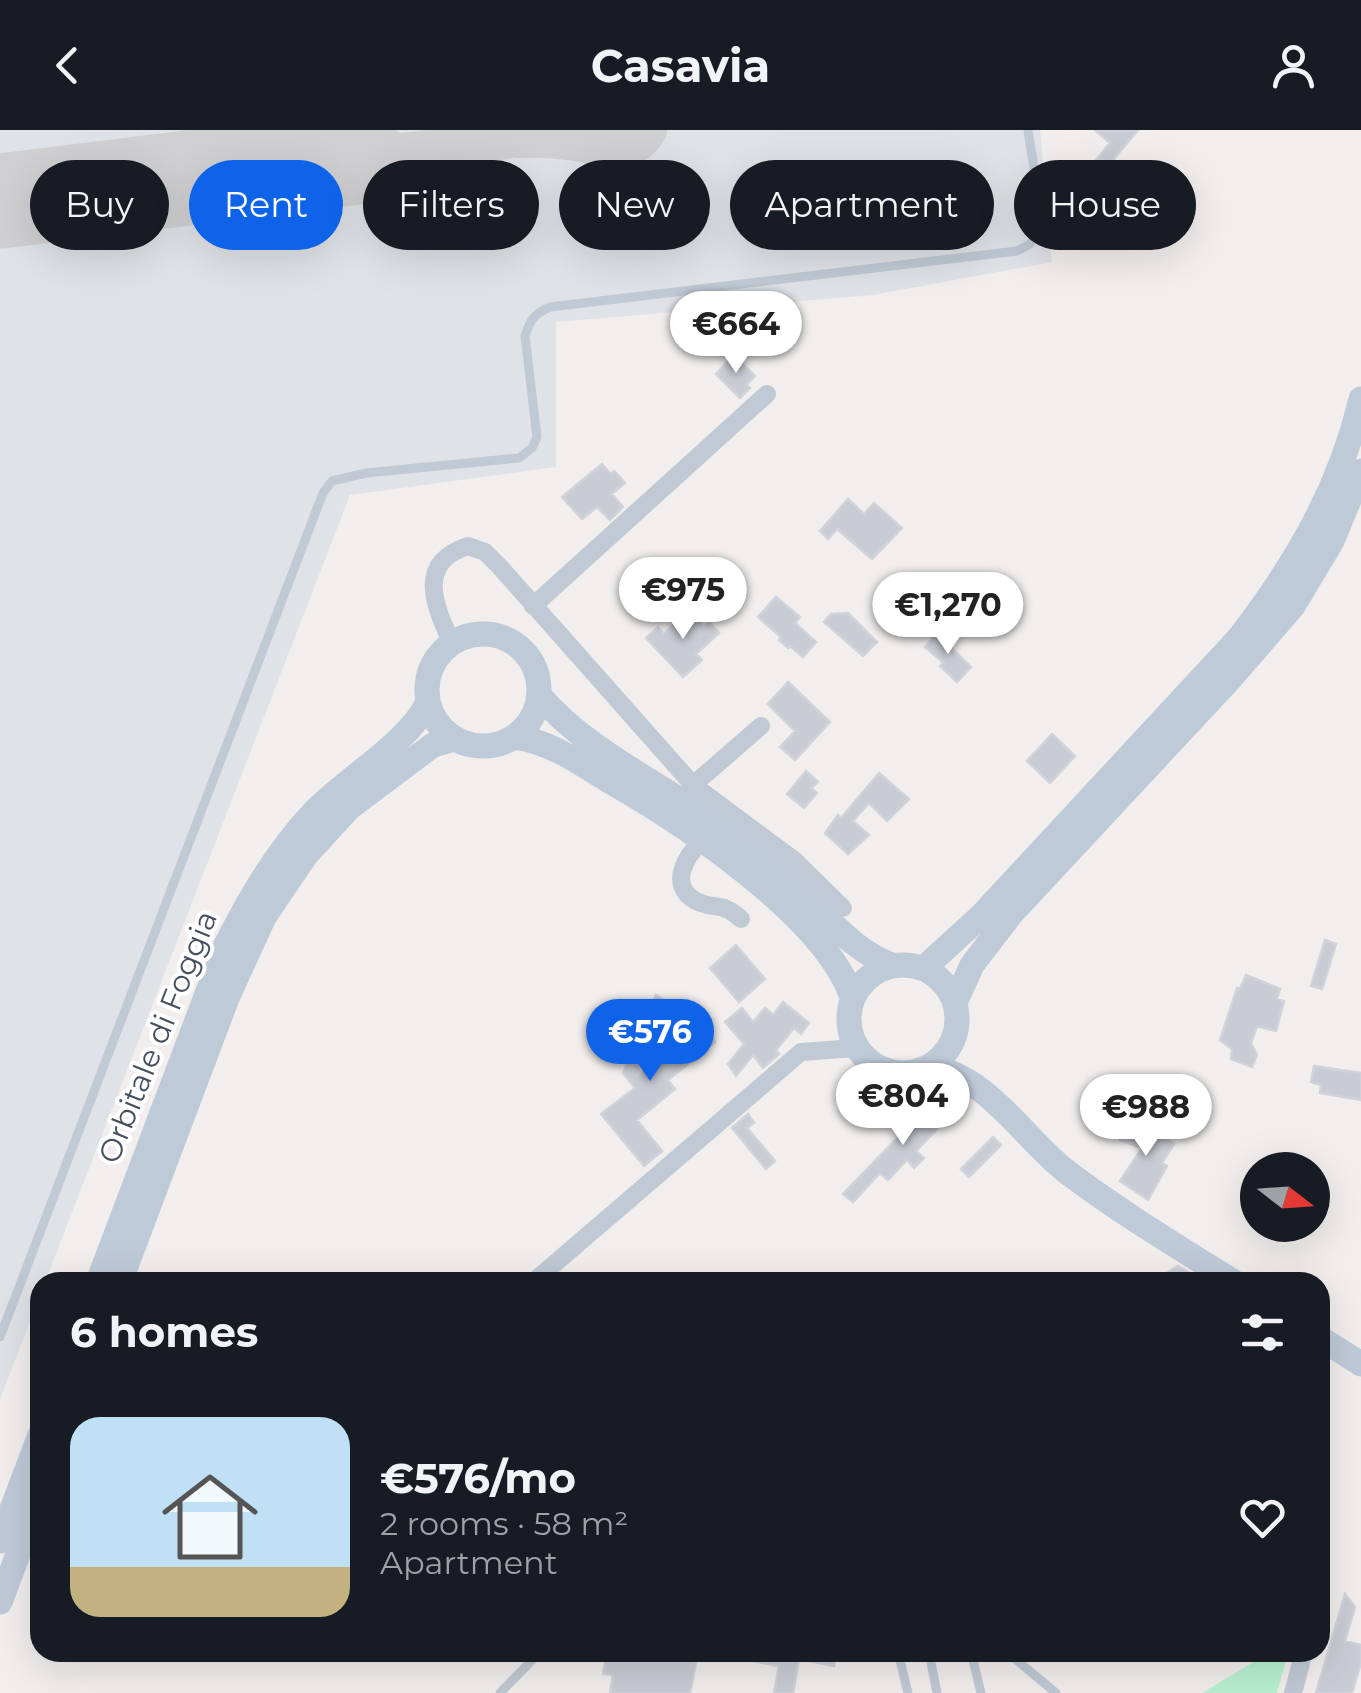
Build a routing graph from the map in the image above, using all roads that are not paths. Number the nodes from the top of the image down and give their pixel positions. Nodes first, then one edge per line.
1 (1028, 130) edge
2 (767, 394) dead end
3 (1361, 399) edge
4 (1361, 471) edge
5 (533, 606) junction
6 (452, 644) junction
7 (539, 696) junction
8 (428, 702) junction
9 (760, 726) dead end
10 (515, 737) junction
11 (455, 739) junction
12 (693, 785) junction
13 (702, 840) junction
14 (843, 908) dead end
15 (741, 919) dead end
16 (892, 965) junction
17 (924, 968) junction
18 (852, 997) junction
19 (955, 1003) junction
20 (955, 1036) junction
21 (856, 1048) junction
22 (928, 1068) junction
23 (985, 1093) junction
24 (102, 1272) edge
25 (124, 1272) edge
26 (545, 1272) edge
27 (1219, 1272) edge
28 (0, 1337) edge
29 (1330, 1344) edge
30 (1361, 1364) edge
31 (30, 1462) edge
32 (30, 1522) edge
33 (0, 1541) edge
34 (0, 1602) edge
35 (530, 1662) edge
36 (900, 1662) edge
37 (931, 1662) edge
38 (974, 1662) edge
39 (1019, 1662) edge
40 (1301, 1662) edge
41 (500, 1693) edge
42 (908, 1693) edge
43 (937, 1693) edge
44 (981, 1693) edge
45 (1056, 1693) edge
46 (1293, 1693) edge

1 - 28 lane
2 - 5 street
3 - 17 main road
4 - 19 main road
5 - 6 street
5 - 12 street
6 - 7 main road
6 - 8 main road
7 - 10 main road
7 - 16 main road
8 - 11 main road
8 - 24 main road, Orbitale di Foggia
9 - 12 street
10 - 11 main road
10 - 13 main road
11 - 25 main road, Orbitale di Foggia
12 - 14 street
13 - 15 street
13 - 18 main road
16 - 17 main road
16 - 18 main road
17 - 19 main road
18 - 21 main road
19 - 20 main road
20 - 22 main road
20 - 23 main road
21 - 22 main road
21 - 26 street
22 - 23 main road
23 - 27 main road
29 - 30 main road
31 - 33 main road
32 - 34 main road
35 - 41 lane
36 - 42 lane
37 - 43 lane
38 - 44 lane
39 - 45 lane
40 - 46 street

